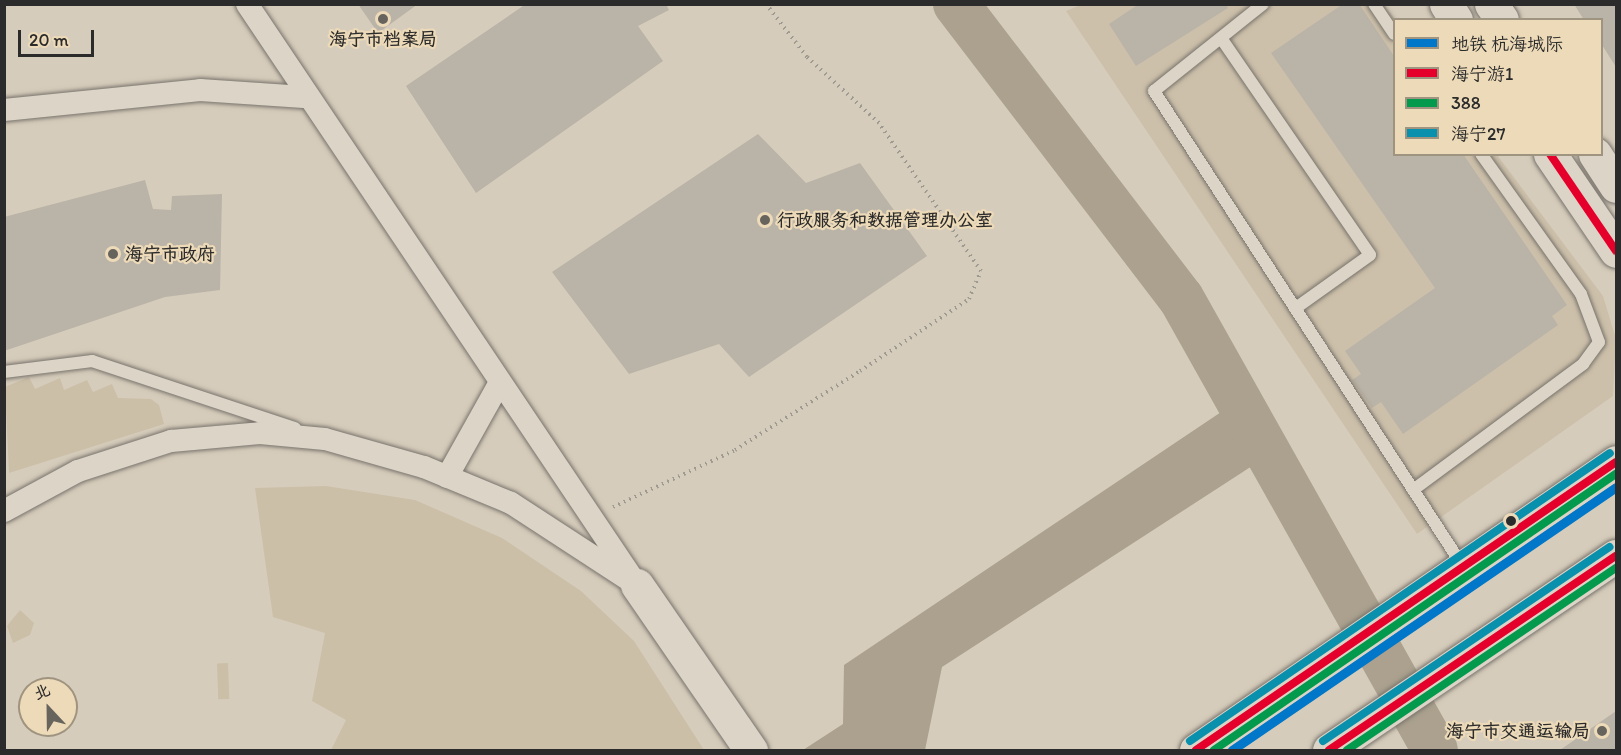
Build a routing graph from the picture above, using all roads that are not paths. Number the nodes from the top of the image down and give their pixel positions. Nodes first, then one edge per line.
1 (247, 4) edge
2 (1263, 4) edge
3 (1374, 4) edge
4 (1446, 4) edge
5 (1491, 4) edge
6 (1455, 18) edge
7 (1501, 18) edge
8 (1393, 31) edge
9 (1221, 38) junction
10 (304, 97) junction
11 (4, 110) edge
12 (1482, 156) edge
13 (1551, 156) edge
14 (1596, 156) edge
15 (1617, 186) edge
16 (1617, 251) edge
17 (1296, 308) junction
18 (4, 372) edge
19 (499, 384) junction
20 (325, 439) junction
21 (1617, 462) edge
22 (447, 477) junction
23 (1413, 490) junction
24 (4, 511) edge
25 (1617, 556) edge
26 (1462, 566) junction
27 (637, 585) junction
28 (743, 739) edge
29 (1196, 750) edge
30 (1329, 750) edge

1 - 10 street
2 - 9 lane
3 - 8 lane
4 - 6 main road
5 - 7 main road
9 - 17 lane
9 - 17 lane
10 - 11 street
10 - 19 street
12 - 23 lane
13 - 16 main road
14 - 15 main road
17 - 23 lane
18 - 20 lane
19 - 22 street
19 - 27 street
20 - 22 street
20 - 24 street
21 - 26 main road
22 - 27 street
23 - 26 lane
25 - 30 main road
26 - 29 main road
27 - 28 main road

